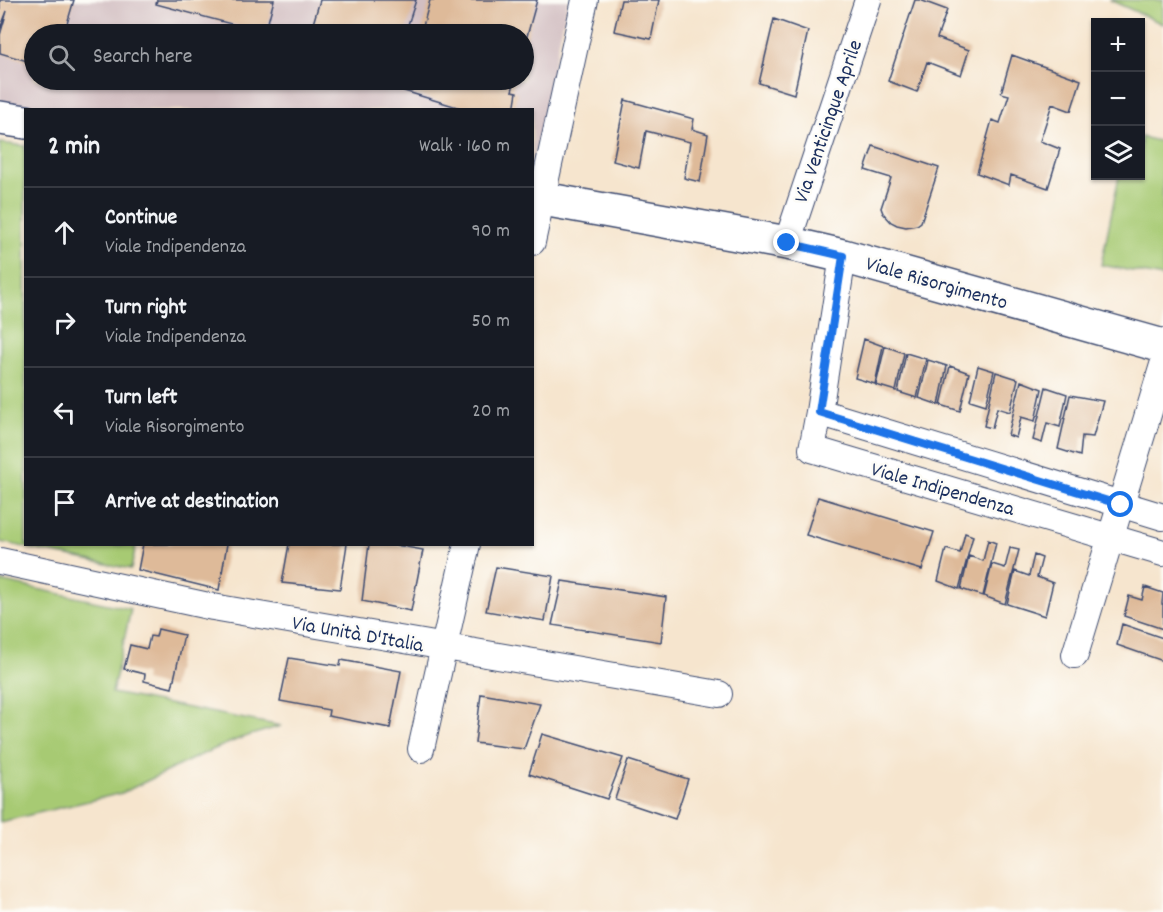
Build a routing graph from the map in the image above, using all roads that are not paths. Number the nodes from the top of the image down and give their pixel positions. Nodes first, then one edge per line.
1 (585, 0) edge
2 (868, 0) edge
3 (0, 118) edge
4 (24, 122) edge
5 (537, 197) edge
6 (534, 224) edge
7 (787, 243) junction
8 (843, 256) junction
9 (1163, 346) edge
10 (1163, 365) edge
11 (819, 412) junction
12 (1121, 505) junction
13 (1163, 517) edge
14 (1112, 538) junction
15 (467, 546) edge
16 (1163, 553) edge
17 (0, 561) edge
18 (444, 648) junction
19 (1075, 655) dead end
20 (718, 694) dead end
21 (421, 749) dead end

1 - 5 street
2 - 7 street, Via Venticinque Aprile
3 - 4 street
5 - 6 street
5 - 7 street, Viale Risorgimento
7 - 8 street, Viale Risorgimento
8 - 9 street, Viale Risorgimento
8 - 11 street, Viale Indipendenza
10 - 12 street
11 - 12 street, Viale Indipendenza
11 - 14 street, Viale Indipendenza
12 - 13 street, Viale Indipendenza
12 - 14 street
14 - 16 street, Viale Indipendenza
14 - 19 street
15 - 18 street
17 - 18 street, Via Unità D'Italia
18 - 20 street, Via Unità D'Italia
18 - 21 street

